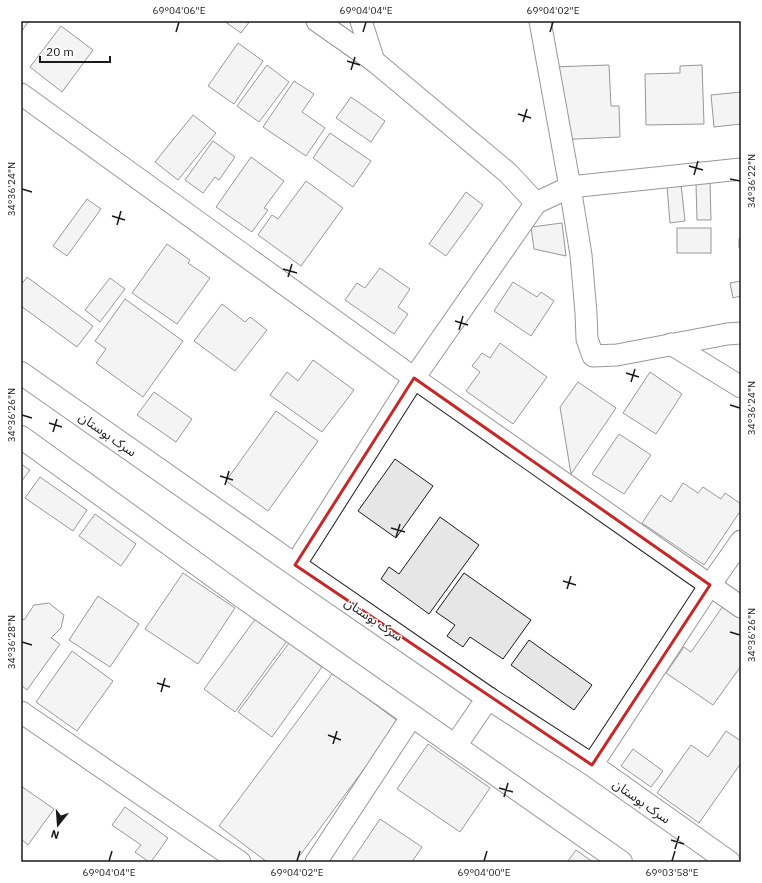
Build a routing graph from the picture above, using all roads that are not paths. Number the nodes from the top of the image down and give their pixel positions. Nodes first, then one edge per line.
1 (317, 21) edge
2 (361, 21) edge
3 (540, 21) edge
4 (374, 61) junction
5 (21, 94) edge
6 (741, 169) edge
7 (570, 187) junction
8 (536, 204) junction
9 (741, 333) edge
10 (671, 344) junction
11 (21, 373) edge
12 (414, 378) junction
13 (741, 387) edge
14 (21, 437) edge
15 (741, 541) edge
16 (295, 565) junction
17 (710, 585) junction
18 (741, 607) edge
19 (488, 698) junction
20 (21, 712) edge
21 (412, 716) junction
22 (455, 746) junction
23 (592, 765) junction
24 (240, 862) edge
25 (316, 862) edge
26 (621, 862) edge
27 (730, 862) edge

1 - 4 street
2 - 4 street
3 - 7 street
4 - 8 street
5 - 12 street
6 - 7 street
7 - 8 street
7 - 10 street
8 - 12 street
9 - 10 street
10 - 13 street
11 - 16 street, سرک بوستان
12 - 16 street
12 - 17 street
14 - 21 street
15 - 17 street
16 - 19 street, سرک بوستان
17 - 18 street
17 - 23 street
19 - 22 street
19 - 23 street, سرک بوستان
20 - 24 street
21 - 22 street
21 - 25 street
22 - 26 street
23 - 27 street, سرک بوستان

